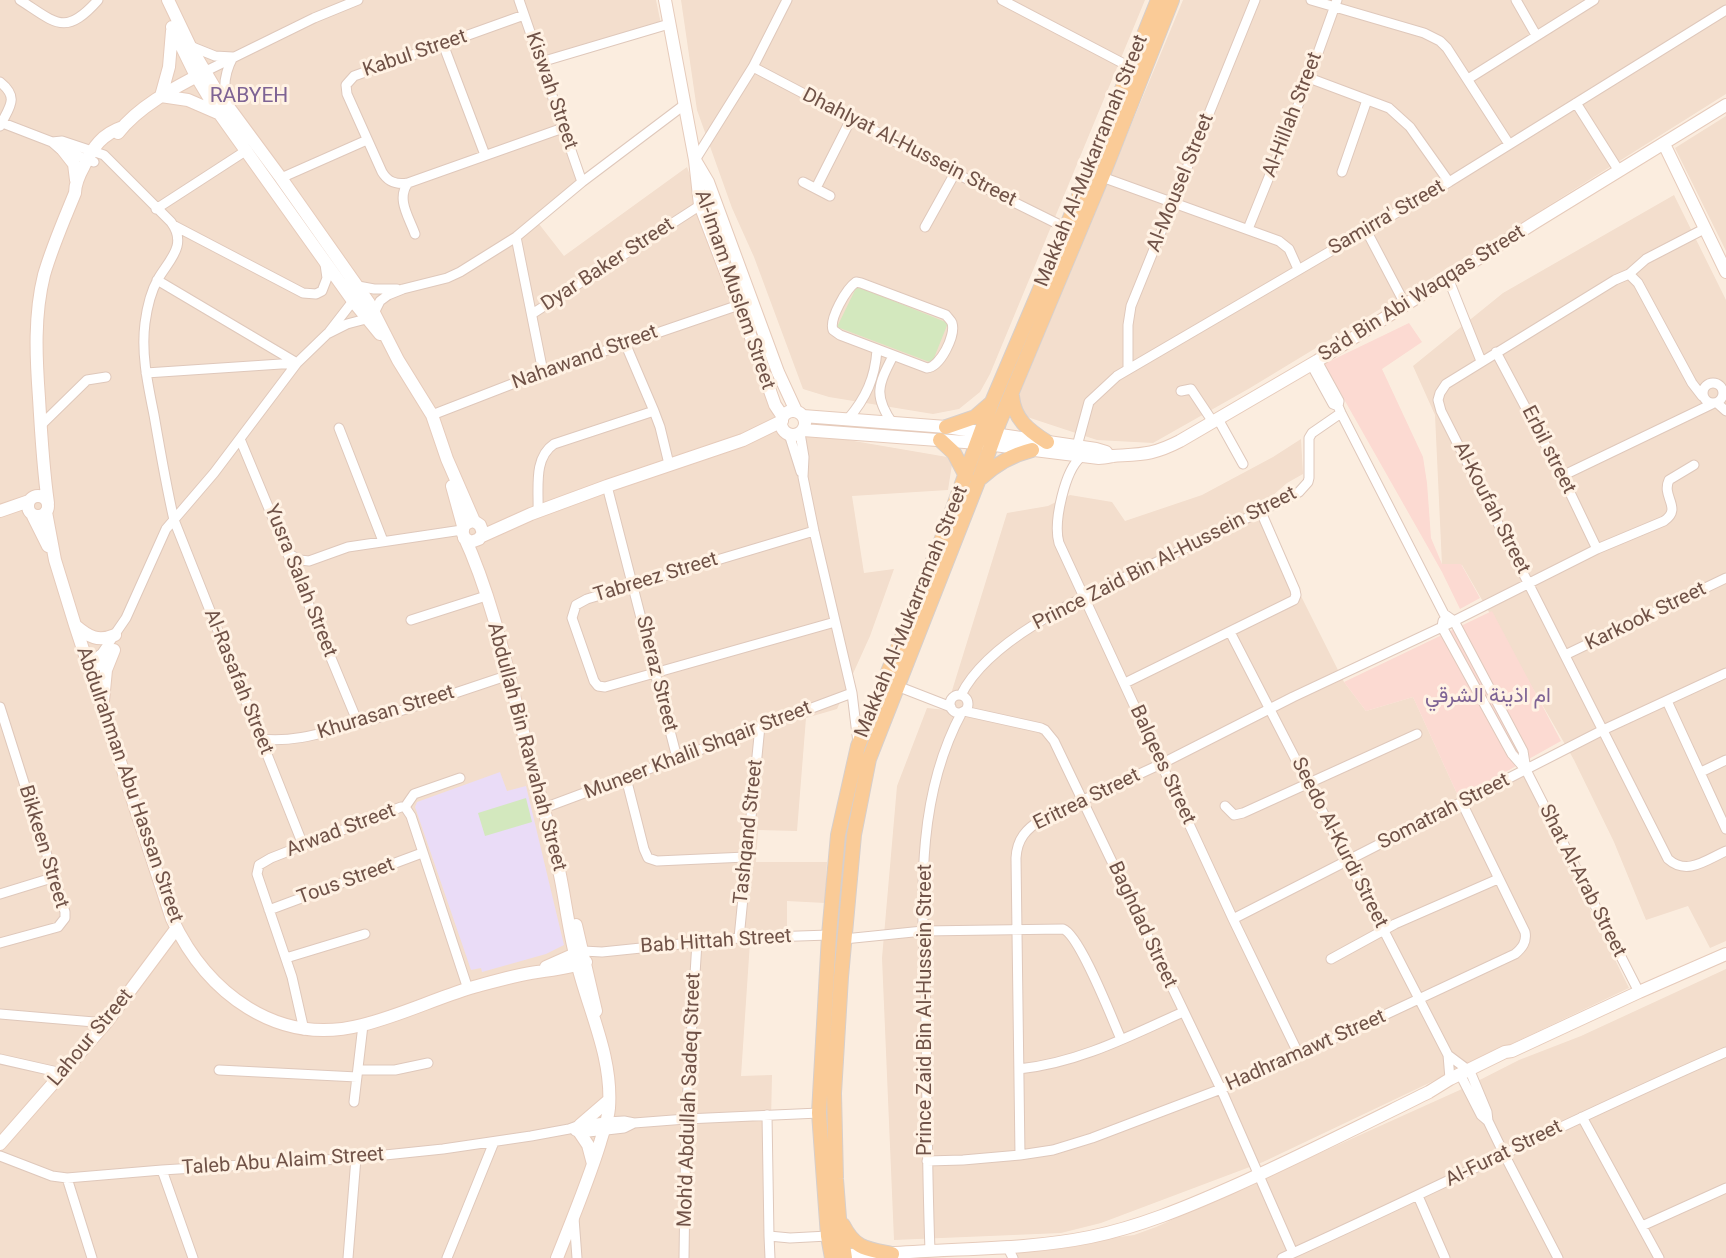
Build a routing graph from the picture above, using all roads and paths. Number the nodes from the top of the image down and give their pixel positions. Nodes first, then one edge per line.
1 (20, 0) edge
2 (98, 0) edge
3 (162, 0) edge
4 (168, 0) edge
5 (358, 0) edge
6 (519, 0) edge
7 (665, 0) edge
8 (787, 0) edge
9 (1002, 0) edge
10 (1158, 0) edge
11 (1172, 0) edge
12 (1255, 0) edge
13 (1311, 0) edge
14 (1516, 0) edge
15 (1594, 0) edge
16 (1336, 4) edge
17 (1726, 10) edge
18 (524, 15) junction
19 (669, 24) junction
20 (172, 26) junction
21 (1536, 35) junction
22 (442, 44) junction
23 (190, 46) junction
24 (233, 57) junction
25 (541, 62) junction
26 (753, 67) junction
27 (1130, 67) junction
28 (200, 74) junction
29 (1308, 78) junction
30 (1468, 79) junction
31 (0, 82) edge
32 (161, 96) junction
33 (1367, 100) junction
34 (1576, 103) junction
35 (684, 105) junction
36 (1726, 105) edge
37 (225, 112) junction
38 (851, 119) junction
39 (0, 124) edge
40 (563, 128) junction
41 (367, 140) junction
42 (52, 142) junction
43 (1509, 144) junction
44 (1664, 144) junction
45 (63, 150) junction
46 (247, 150) junction
47 (485, 155) junction
48 (93, 156) junction
49 (695, 160) junction
50 (1619, 171) junction
51 (1342, 172) dead end
52 (955, 173) junction
53 (1102, 177) junction
54 (281, 178) junction
55 (582, 182) junction
56 (803, 182) dead end
57 (1449, 182) junction
58 (408, 183) junction
59 (76, 188) junction
60 (816, 188) junction
61 (830, 196) dead end
62 (713, 197) junction
63 (1173, 202) junction
64 (700, 205) junction
65 (156, 208) junction
66 (173, 225) junction
67 (925, 227) dead end
68 (1065, 228) junction
69 (1248, 229) junction
70 (1704, 229) junction
71 (1366, 230) junction
72 (415, 234) dead end
73 (516, 237) junction
74 (324, 259) junction
75 (1298, 270) junction
76 (1726, 272) edge
77 (1629, 274) junction
78 (1448, 278) junction
79 (157, 280) junction
80 (358, 286) junction
81 (403, 290) junction
82 (353, 301) junction
83 (1405, 304) junction
84 (739, 305) junction
85 (532, 314) junction
86 (370, 316) junction
87 (327, 334) junction
88 (625, 343) junction
89 (878, 350) junction
90 (1496, 352) junction
91 (893, 356) junction
92 (1481, 361) junction
93 (1314, 362) junction
94 (297, 363) junction
95 (1683, 363) junction
96 (1128, 369) junction
97 (543, 372) junction
98 (146, 373) junction
99 (106, 377) dead end
100 (1707, 385) junction
101 (1181, 391) dead end
102 (1012, 396) junction
103 (1722, 396) edge
104 (1703, 397) junction
105 (992, 402) junction
106 (1340, 409) junction
107 (654, 411) junction
108 (1726, 411) edge
109 (800, 414) junction
110 (432, 415) junction
111 (1690, 415) junction
112 (848, 419) junction
113 (1215, 420) junction
114 (893, 424) junction
115 (40, 426) junction
116 (339, 428) dead end
117 (791, 428) junction
118 (943, 434) junction
119 (987, 438) junction
120 (240, 439) junction
121 (1047, 442) junction
122 (41, 449) junction
123 (1032, 450) junction
124 (1075, 453) junction
125 (669, 464) junction
126 (1243, 464) dead end
127 (1694, 465) dead end
128 (1562, 476) junction
129 (973, 478) junction
130 (607, 486) junction
131 (31, 507) junction
132 (47, 508) junction
133 (1261, 512) junction
134 (535, 513) junction
135 (0, 514) edge
136 (174, 520) junction
137 (472, 531) junction
138 (814, 531) junction
139 (383, 541) junction
140 (1597, 549) junction
141 (289, 554) junction
142 (55, 560) junction
143 (1726, 578) edge
144 (1529, 583) junction
145 (633, 585) junction
146 (485, 591) junction
147 (1084, 597) junction
148 (1444, 614) junction
149 (126, 618) junction
150 (411, 620) dead end
151 (1454, 621) junction
152 (835, 622) junction
153 (75, 625) junction
154 (1442, 627) junction
155 (1230, 632) junction
156 (115, 635) junction
157 (114, 650) junction
158 (1565, 656) junction
159 (89, 667) junction
160 (655, 673) junction
161 (1726, 673) edge
162 (509, 675) junction
163 (1125, 683) junction
164 (897, 686) junction
165 (852, 693) junction
166 (1667, 701) junction
167 (954, 702) junction
168 (102, 705) junction
169 (0, 707) edge
170 (964, 709) junction
171 (1271, 709) junction
172 (358, 723) junction
173 (760, 726) junction
174 (1603, 730) junction
175 (1417, 734) dead end
176 (948, 738) junction
177 (261, 739) junction
178 (858, 746) junction
179 (677, 758) junction
180 (1726, 760) edge
181 (1161, 764) junction
182 (1526, 770) junction
183 (1701, 772) junction
184 (460, 778) dead end
185 (626, 778) junction
186 (1309, 784) junction
187 (1084, 801) junction
188 (1462, 803) junction
189 (1225, 806) dead end
190 (400, 808) junction
191 (544, 808) junction
192 (1726, 829) edge
193 (303, 845) junction
194 (1726, 851) edge
195 (422, 853) junction
196 (746, 857) junction
197 (1349, 861) junction
198 (55, 877) junction
199 (1498, 879) junction
200 (0, 894) edge
201 (269, 910) junction
202 (1233, 919) junction
203 (176, 929) junction
204 (1016, 930) junction
205 (1383, 930) junction
206 (923, 931) junction
207 (365, 934) dead end
208 (829, 935) junction
209 (739, 938) junction
210 (844, 939) junction
211 (697, 942) junction
212 (0, 943) edge
213 (1726, 954) edge
214 (286, 958) junction
215 (580, 958) junction
216 (1331, 959) dead end
217 (468, 989) junction
218 (1639, 992) junction
219 (1419, 999) junction
220 (1183, 1012) junction
221 (0, 1014) edge
222 (106, 1023) junction
223 (363, 1025) junction
224 (304, 1030) junction
225 (1121, 1039) junction
226 (1726, 1052) edge
227 (1299, 1055) junction
228 (1448, 1055) junction
229 (0, 1059) edge
230 (428, 1063) dead end
231 (1019, 1069) junction
232 (219, 1070) dead end
233 (62, 1074) junction
234 (357, 1074) junction
235 (1462, 1076) junction
236 (1221, 1089) junction
237 (609, 1100) junction
238 (354, 1102) dead end
239 (819, 1113) junction
240 (767, 1115) junction
241 (1582, 1117) junction
242 (686, 1119) junction
243 (605, 1126) junction
244 (576, 1129) junction
245 (494, 1142) junction
246 (0, 1144) edge
247 (1504, 1154) junction
248 (1020, 1155) junction
249 (0, 1156) edge
250 (356, 1158) junction
251 (927, 1161) junction
252 (593, 1165) junction
253 (162, 1170) junction
254 (1260, 1174) junction
255 (68, 1178) junction
256 (1726, 1188) edge
257 (1418, 1196) junction
258 (574, 1213) junction
259 (839, 1218) junction
260 (1642, 1226) junction
261 (768, 1236) junction
262 (828, 1236) junction
263 (1022, 1245) junction
264 (930, 1250) junction
265 (1010, 1252) edge
266 (1293, 1253) junction
267 (192, 1256) edge
268 (887, 1256) edge
269 (1443, 1257) edge
270 (92, 1258) edge
271 (202, 1258) edge
272 (348, 1258) edge
273 (447, 1258) edge
274 (557, 1258) edge
275 (577, 1258) edge
276 (684, 1258) edge
277 (770, 1258) edge
278 (841, 1258) edge
279 (1021, 1258) edge
280 (1282, 1258) edge
281 (1558, 1258) edge
282 (1659, 1258) edge

1 - 2 street
3 - 20 street, Abdullah Bin Rawahah Street
4 - 23 street, Abdullah Bin Rawahah Street
5 - 24 street
6 - 18 street, Kiswah Street
7 - 19 street, Al-Imam Muslem Street
8 - 26 street
9 - 27 street
10 - 27 main road, Makkah Al-Mukarramah Street
11 - 53 main road, Makkah Al-Mukarramah Street
12 - 63 street, Al-Mousel Street
13 - 16 street
14 - 21 street
15 - 21 street
16 - 29 street, Al-Hillah Street
16 - 30 street
17 - 34 street, Samirra' Street
18 - 22 street, Kabul Street
18 - 25 street, Kiswah Street
19 - 25 street
19 - 35 street, Al-Imam Muslem Street
20 - 28 street, Abdullah Bin Rawahah Street
20 - 32 street
21 - 30 street
22 - 41 street, Kabul Street
22 - 47 street
23 - 24 street
23 - 28 street, Abdullah Bin Rawahah Street
24 - 28 street
24 - 37 street
25 - 40 street, Kiswah Street
26 - 38 street, DhahIyat Al-Hussein Street
26 - 49 street
27 - 68 main road, Makkah Al-Mukarramah Street
28 - 32 street, Abdulrahman Abu Hassan Street
28 - 37 street, Abdullah Bin Rawahah Street
29 - 33 street
29 - 69 street, Al-Hillah Street
30 - 43 street
31 - 39 street
32 - 37 street
32 - 48 street, Abdulrahman Abu Hassan Street
33 - 51 street
33 - 57 street
34 - 43 street, Samirra' Street
34 - 50 street
35 - 49 street, Al-Imam Muslem Street
35 - 55 street
36 - 44 street, Sa'd Bin Abi Waqqas Street
37 - 46 street, Abdullah Bin Rawahah Street
37 - 54 street, Abdullah Bin Rawahah Street
38 - 52 street, DhahIyat Al-Hussein Street
38 - 60 street
39 - 42 street
40 - 47 street
40 - 55 street, Kiswah Street
41 - 54 street
41 - 58 street, Kabul Street
42 - 45 street
42 - 48 street
43 - 57 street, Samirra' Street
44 - 50 street, Sa'd Bin Abi Waqqas Street
44 - 70 street
45 - 48 street
45 - 59 street
46 - 65 street
46 - 74 street, Abdullah Bin Rawahah Street
47 - 58 street
48 - 59 street, Abdulrahman Abu Hassan Street
48 - 65 street
49 - 62 street, Al-Imam Muslem Street
49 - 64 street, Al-Imam Muslem Street
50 - 78 street, Sa'd Bin Abi Waqqas Street
52 - 67 street
52 - 68 street, DhahIyat Al-Hussein Street
53 - 63 street
53 - 102 main road, Makkah Al-Mukarramah Street
54 - 80 street, Abdullah Bin Rawahah Street
55 - 73 street
56 - 60 street
57 - 71 street, Samirra' Street
58 - 72 street
59 - 115 street, Abdulrahman Abu Hassan Street
60 - 61 street
62 - 64 street, Dyar Baker Street
62 - 109 street, Al-Imam Muslem Street
63 - 69 street
63 - 96 street, Al-Mousel Street
64 - 84 street, Al-Imam Muslem Street
64 - 85 street, Dyar Baker Street
65 - 66 street
66 - 74 street
66 - 79 street, Al-Rasafah Street
68 - 105 main road, Makkah Al-Mukarramah Street
69 - 75 street
70 - 76 street
70 - 77 street, Al-Koufah Street
71 - 75 street, Samirra' Street
71 - 83 street
73 - 81 street
73 - 85 street
74 - 82 street, Abdullah Bin Rawahah Street
75 - 96 street, Samirra' Street
77 - 90 street, Al-Koufah Street
77 - 95 street
78 - 83 street, Sa'd Bin Abi Waqqas Street
78 - 92 street
79 - 94 street
79 - 98 street, Al-Rasafah Street
80 - 81 street
80 - 86 street, Abdullah Bin Rawahah Street
81 - 86 street
82 - 86 street, Abdullah Bin Rawahah Street
82 - 87 street
83 - 93 street, Sa'd Bin Abi Waqqas Street
84 - 88 street, Nahawand Street
84 - 117 street, Al-Imam Muslem Street
85 - 97 street
86 - 87 street
86 - 110 street, Abdullah Bin Rawahah Street
87 - 94 street
88 - 97 street, Nahawand Street
88 - 107 street
89 - 91 street
89 - 91 street
89 - 112 street
90 - 92 street, Al-Koufah Street
90 - 128 street, Erbil street
91 - 114 street
92 - 144 street, Al-Koufah Street
93 - 106 street, Shat Al-Arab Street
93 - 113 street, Sa'd Bin Abi Waqqas Street
94 - 98 street
94 - 120 street
95 - 100 street
95 - 104 street
96 - 124 street, Samirra' Street
97 - 110 street, Nahawand Street
98 - 136 street, Al-Rasafah Street
99 - 115 street
100 - 103 street
100 - 104 street
101 - 113 street
102 - 119 main road, Makkah Al-Mukarramah Street
102 - 121 main road
103 - 104 street
103 - 108 street
103 - 111 street
104 - 111 street
105 - 118 main road
105 - 119 main road, Makkah Al-Mukarramah Street
106 - 133 street, Prince Zaid Bin Al-Hussein Street
106 - 148 street, Shat Al-Arab Street
107 - 125 street
107 - 134 street
109 - 112 street
109 - 117 street
109 - 117 street
110 - 137 street, Abdullah Bin Rawahah Street
111 - 128 street
112 - 114 street
113 - 124 street, Sa'd Bin Abi Waqqas Street
113 - 126 street
114 - 118 street
115 - 122 street, Abdulrahman Abu Hassan Street
116 - 139 street
117 - 118 street
117 - 125 street
117 - 138 street
118 - 119 street
118 - 129 main road
119 - 121 street, Sa'd Bin Abi Waqqas Street
119 - 123 street, Sa'd Bin Abi Waqqas Street
119 - 129 main road, Makkah Al-Mukarramah Street
120 - 136 street
120 - 141 street, Yusra Salah Street
121 - 124 street, Sa'd Bin Abi Waqqas Street
122 - 131 street, Abdulrahman Abu Hassan Street
122 - 132 street, Abdulrahman Abu Hassan Street
123 - 124 street, Sa'd Bin Abi Waqqas Street
123 - 129 main road
124 - 147 street, Balqees Street
125 - 130 street
127 - 140 street, Eritrea Street
128 - 140 street, Erbil street
129 - 164 main road, Makkah Al-Mukarramah Street
129 - 178 main road, Makkah Al-Mukarramah Street
130 - 134 street
130 - 145 street, Sheraz Street
131 - 132 street
131 - 132 street
131 - 135 street
131 - 142 street, Abdulrahman Abu Hassan Street
132 - 142 street, Abdulrahman Abu Hassan Street
133 - 147 street, Prince Zaid Bin Al-Hussein Street
133 - 155 street
134 - 137 street
136 - 149 street
136 - 177 street, Al-Rasafah Street
137 - 139 street
137 - 146 street, Abdullah Bin Rawahah Street
138 - 145 street, Tabreez Street
138 - 152 street
139 - 141 street
140 - 144 street, Eritrea Street
141 - 172 street, Yusra Salah Street
142 - 153 street, Abdulrahman Abu Hassan Street
143 - 158 street, Karkook Street
144 - 151 street, Eritrea Street
144 - 158 street, Al-Koufah Street
145 - 160 street, Sheraz Street
145 - 160 street, Tabreez Street
146 - 150 street
146 - 162 street, Abdullah Bin Rawahah Street
147 - 163 street, Balqees Street
147 - 167 street, Prince Zaid Bin Al-Hussein Street
148 - 151 street, Shat Al-Arab Street
148 - 154 street
149 - 156 street
149 - 157 street
151 - 154 street, Eritrea Street
151 - 182 street, Shat Al-Arab Street
152 - 160 street, Tabreez Street
152 - 165 street
153 - 156 street
153 - 159 street, Abdulrahman Abu Hassan Street
154 - 171 street, Eritrea Street
154 - 182 street, Shat Al-Arab Street
155 - 163 street
155 - 171 street, Seedo Al-Kurdi Street
156 - 159 street
157 - 159 street
157 - 168 street
158 - 174 street, Al-Koufah Street
159 - 168 street, Abdulrahman Abu Hassan Street
160 - 179 street, Sheraz Street
161 - 166 street, Somatrah Street
162 - 172 street, Khurasan Street
162 - 191 street, Abdullah Bin Rawahah Street
163 - 181 street, Balqees Street
164 - 167 street
164 - 210 main road, Makkah Al-Mukarramah Street
165 - 173 street, Muneer Khalil Shqair Street
165 - 178 street
166 - 174 street, Somatrah Street
166 - 183 street
167 - 170 street
167 - 170 street
167 - 176 street, Prince Zaid Bin Al-Hussein Street
168 - 203 street, Abdulrahman Abu Hassan Street
169 - 198 street, Bikkeen Street
170 - 176 street, Prince Zaid Bin Al-Hussein Street
170 - 187 street, Baghdad Street
171 - 181 street, Eritrea Street
171 - 186 street, Seedo Al-Kurdi Street
172 - 177 street, Khurasan Street
173 - 179 street, Muneer Khalil Shqair Street
173 - 196 street, Tashqand Street
174 - 182 street, Somatrah Street
174 - 194 street, Al-Koufah Street
175 - 186 street
176 - 206 street, Prince Zaid Bin Al-Hussein Street
177 - 193 street, Al-Rasafah Street
178 - 208 main road, Makkah Al-Mukarramah Street
179 - 185 street, Muneer Khalil Shqair Street
180 - 183 street
181 - 187 street, Eritrea Street
181 - 202 street, Balqees Street
182 - 188 street, Somatrah Street
182 - 218 street, Shat Al-Arab Street
183 - 192 street
184 - 190 street
185 - 191 street, Muneer Khalil Shqair Street
185 - 196 street
186 - 189 street
186 - 197 street, Seedo Al-Kurdi Street
187 - 204 street, Eritrea Street
187 - 220 street, Baghdad Street
188 - 197 street, Somatrah Street
188 - 199 street, Hadhramawt Street
190 - 193 street, Arwad Street
190 - 195 street, Arwad Street
191 - 215 street, Abdullah Bin Rawahah Street
193 - 201 street, Arwad Street
195 - 201 street, Tous Street
195 - 217 street, Arwad Street
196 - 209 street, Tashqand Street
197 - 202 street, Somatrah Street
197 - 205 street, Seedo Al-Kurdi Street
198 - 200 street
198 - 212 street, Bikkeen Street
199 - 205 street
199 - 219 street, Hadhramawt Street
201 - 214 street, Arwad Street
202 - 227 street, Balqees Street
203 - 222 street, Lahour Street
203 - 224 street, Abdulrahman Abu Hassan Street
204 - 206 street
204 - 225 street
204 - 231 street, Eritrea Street
205 - 216 street
205 - 219 street, Seedo Al-Kurdi Street
206 - 210 street
206 - 251 street, Prince Zaid Bin Al-Hussein Street
207 - 214 street
208 - 209 street, Bab Hittah Street
208 - 239 main road, Makkah Al-Mukarramah Street
209 - 211 street, Bab Hittah Street
210 - 259 main road, Makkah Al-Mukarramah Street
211 - 215 street, Bab Hittah Street
211 - 242 street, Moh'd Abdullah Sadeq Street
213 - 218 street
214 - 224 street, Arwad Street
215 - 217 street, Abdulrahman Abu Hassan Street
215 - 237 street, Abdullah Bin Rawahah Street
217 - 223 street, Abdulrahman Abu Hassan Street
218 - 235 street
219 - 227 street, Hadhramawt Street
219 - 228 street, Seedo Al-Kurdi Street
220 - 225 street
220 - 236 street, Baghdad Street
221 - 222 street
222 - 233 street, Lahour Street
223 - 224 street, Abdulrahman Abu Hassan Street
223 - 234 street
225 - 231 street
226 - 241 street, Al-Furat Street
227 - 236 street, Hadhramawt Street
228 - 235 street, Seedo Al-Kurdi Street
228 - 235 street, Seedo Al-Kurdi Street
229 - 233 street
230 - 234 street
231 - 248 street, Eritrea Street
232 - 234 street
233 - 246 street, Lahour Street
234 - 238 street
235 - 247 street
235 - 254 street
236 - 248 street, Hadhramawt Street
236 - 254 street, Baghdad Street
237 - 243 street, Abdullah Bin Rawahah Street
237 - 244 street
239 - 240 street, Taleb Abu Alaim Street
239 - 262 main road, Makkah Al-Mukarramah Street
240 - 242 street, Taleb Abu Alaim Street
240 - 261 street
241 - 247 street, Al-Furat Street
241 - 260 street
242 - 243 street, Taleb Abu Alaim Street
242 - 276 street, Moh'd Abdullah Sadeq Street
243 - 244 street, Taleb Abu Alaim Street
243 - 252 street, Abdullah Bin Rawahah Street
244 - 245 street, Taleb Abu Alaim Street
244 - 252 street
245 - 250 street, Taleb Abu Alaim Street
245 - 273 street
247 - 257 street, Al-Furat Street
247 - 281 street
248 - 251 street, Hadhramawt Street
249 - 255 street, Taleb Abu Alaim Street
250 - 253 street, Taleb Abu Alaim Street
250 - 272 street
251 - 264 street, Prince Zaid Bin Al-Hussein Street
252 - 258 street, Abdullah Bin Rawahah Street
253 - 255 street, Taleb Abu Alaim Street
253 - 267 street
254 - 263 street
254 - 266 street, Baghdad Street
255 - 270 street
256 - 260 street
257 - 266 street, Al-Furat Street
257 - 269 street
258 - 274 street, Abdullah Bin Rawahah Street
258 - 275 street
259 - 268 main road
259 - 278 main road, Makkah Al-Mukarramah Street
260 - 282 street
261 - 262 street
261 - 277 street
262 - 278 main road, Makkah Al-Mukarramah Street
263 - 265 street
263 - 279 street
264 - 265 street
264 - 268 street
266 - 280 street, Al-Furat Street
267 - 271 street
268 - 278 street

